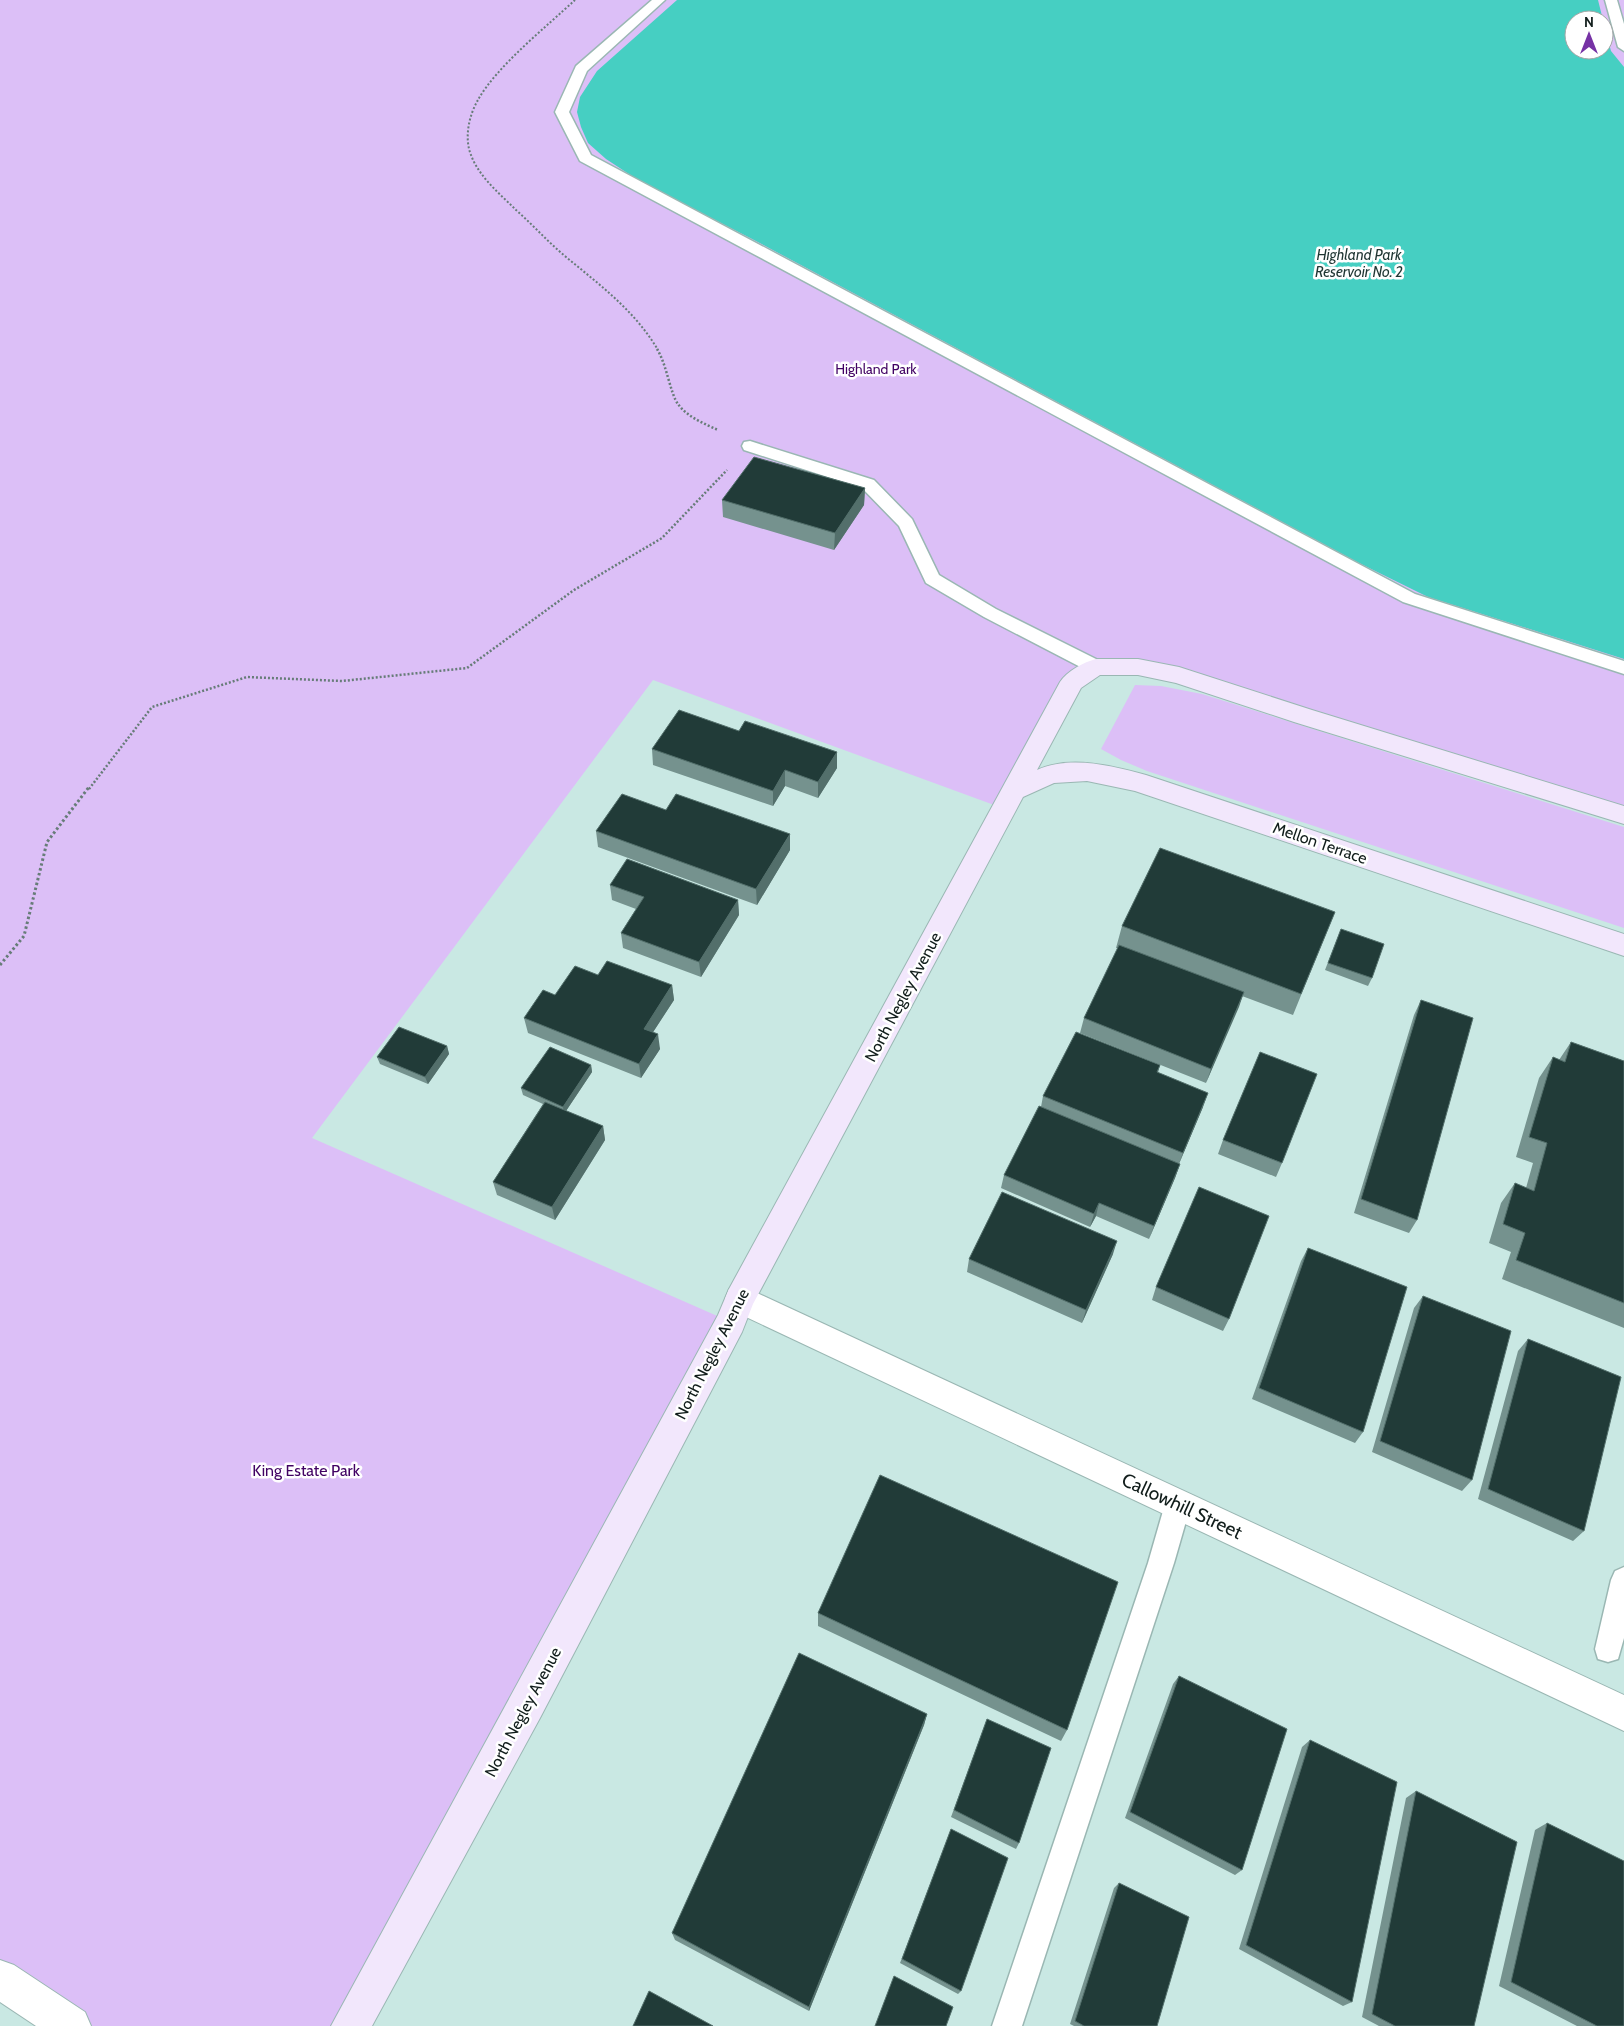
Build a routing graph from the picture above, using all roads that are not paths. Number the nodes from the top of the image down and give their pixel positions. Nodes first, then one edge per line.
1 (659, 0) edge
2 (1611, 0) edge
3 (1624, 47) edge
4 (750, 446) road end
5 (1096, 667) junction
6 (1624, 668) edge
7 (1015, 790) junction
8 (1624, 815) edge
9 (1624, 945) edge
10 (740, 1299) junction
11 (1178, 1504) junction
12 (1624, 1580) edge
13 (1608, 1649) dead end
14 (1624, 1713) edge
15 (0, 1979) edge
16 (71, 2026) edge
17 (351, 2026) edge
18 (1006, 2026) edge

1 - 6 lane
2 - 3 lane
4 - 5 lane
5 - 7 main road, North Negley Avenue
5 - 8 main road
7 - 9 main road, Mellon Terrace
7 - 10 main road, North Negley Avenue
10 - 11 street, Callowhill Street
10 - 17 main road, North Negley Avenue
11 - 14 street, Callowhill Street
11 - 18 lane
12 - 13 lane
15 - 16 street

